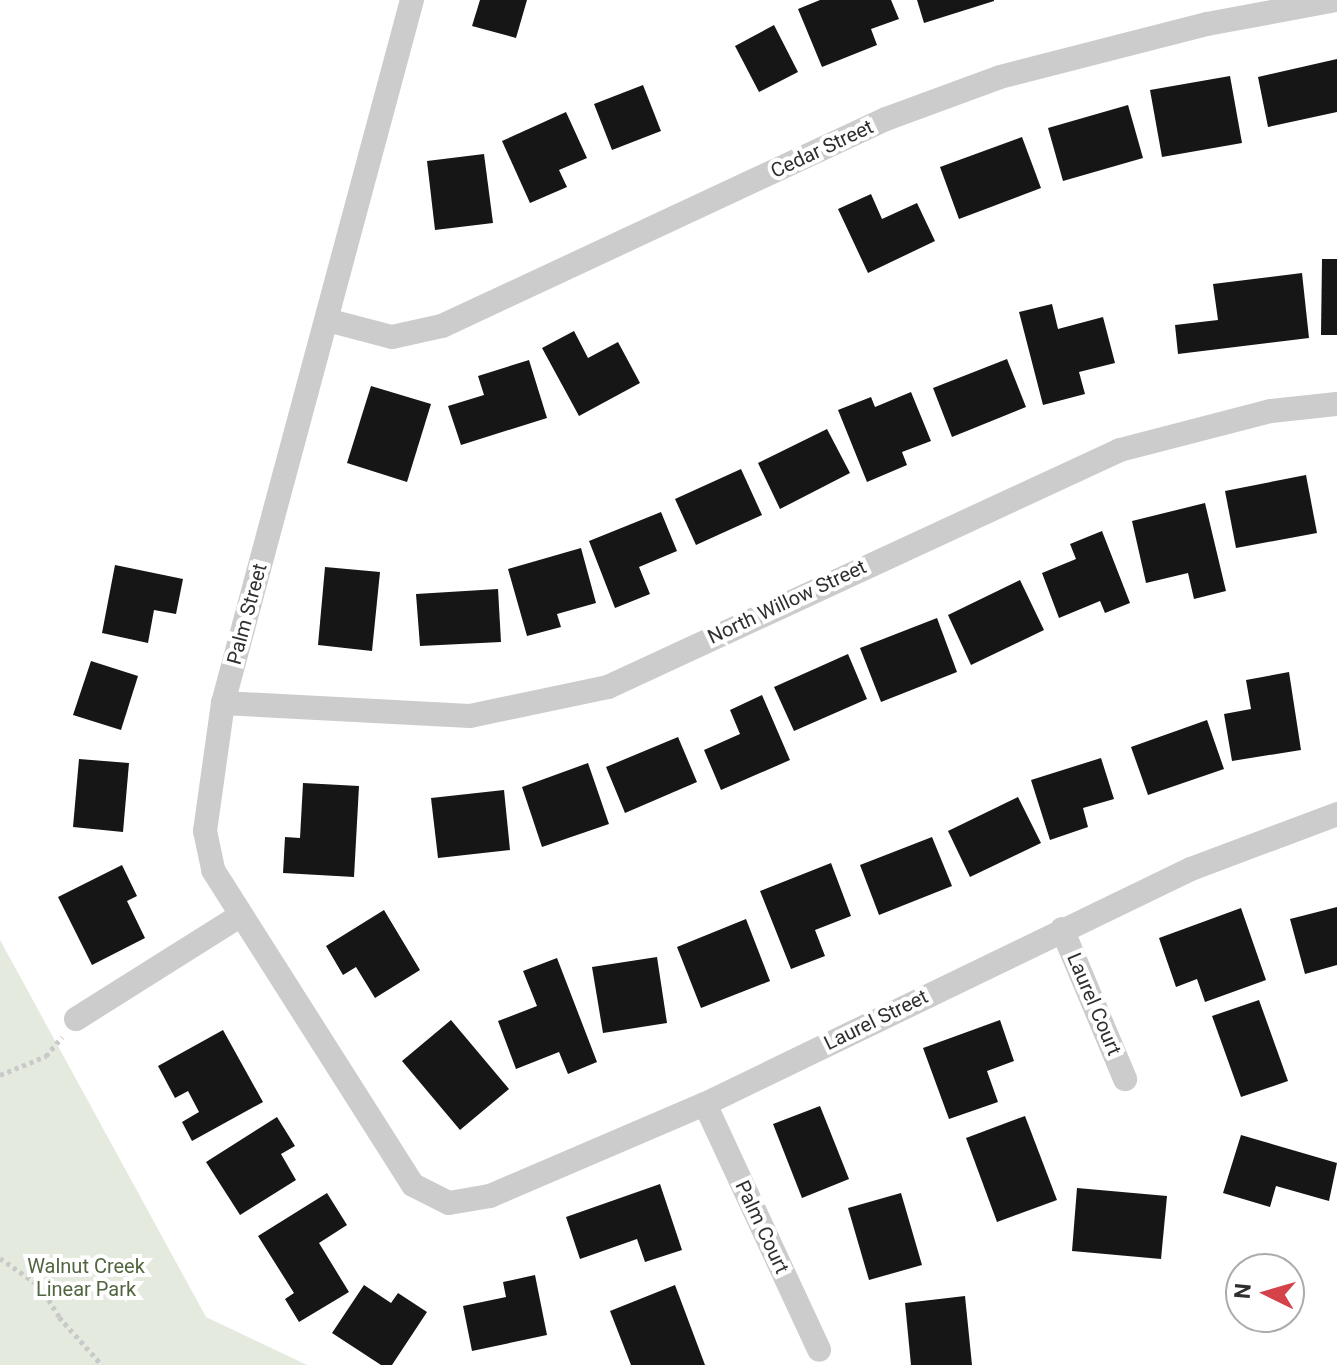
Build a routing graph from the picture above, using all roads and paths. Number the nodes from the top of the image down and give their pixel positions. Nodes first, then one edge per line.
1 (412, 0) edge
2 (1337, 0) edge
3 (327, 320) junction
4 (1337, 404) edge
5 (223, 703) junction
6 (1337, 814) edge
7 (241, 915) junction
8 (1062, 929) junction
9 (76, 1019) joint
10 (0, 1075) edge
11 (1125, 1079) dead end
12 (705, 1104) junction
13 (413, 1185) joint
14 (0, 1258) edge
15 (819, 1350) dead end
16 (102, 1365) edge

1 - 3 street, Palm Street
2 - 3 street, Cedar Street
3 - 5 street, Palm Street
4 - 5 street, North Willow Street
5 - 7 street, Palm Street
6 - 8 street, Laurel Street
7 - 9 street
7 - 13 street, Palm Street
8 - 11 street, Laurel Court
8 - 12 street, Laurel Street
9 - 10 path
12 - 13 street, Laurel Street
12 - 15 street, Palm Court
14 - 16 path

